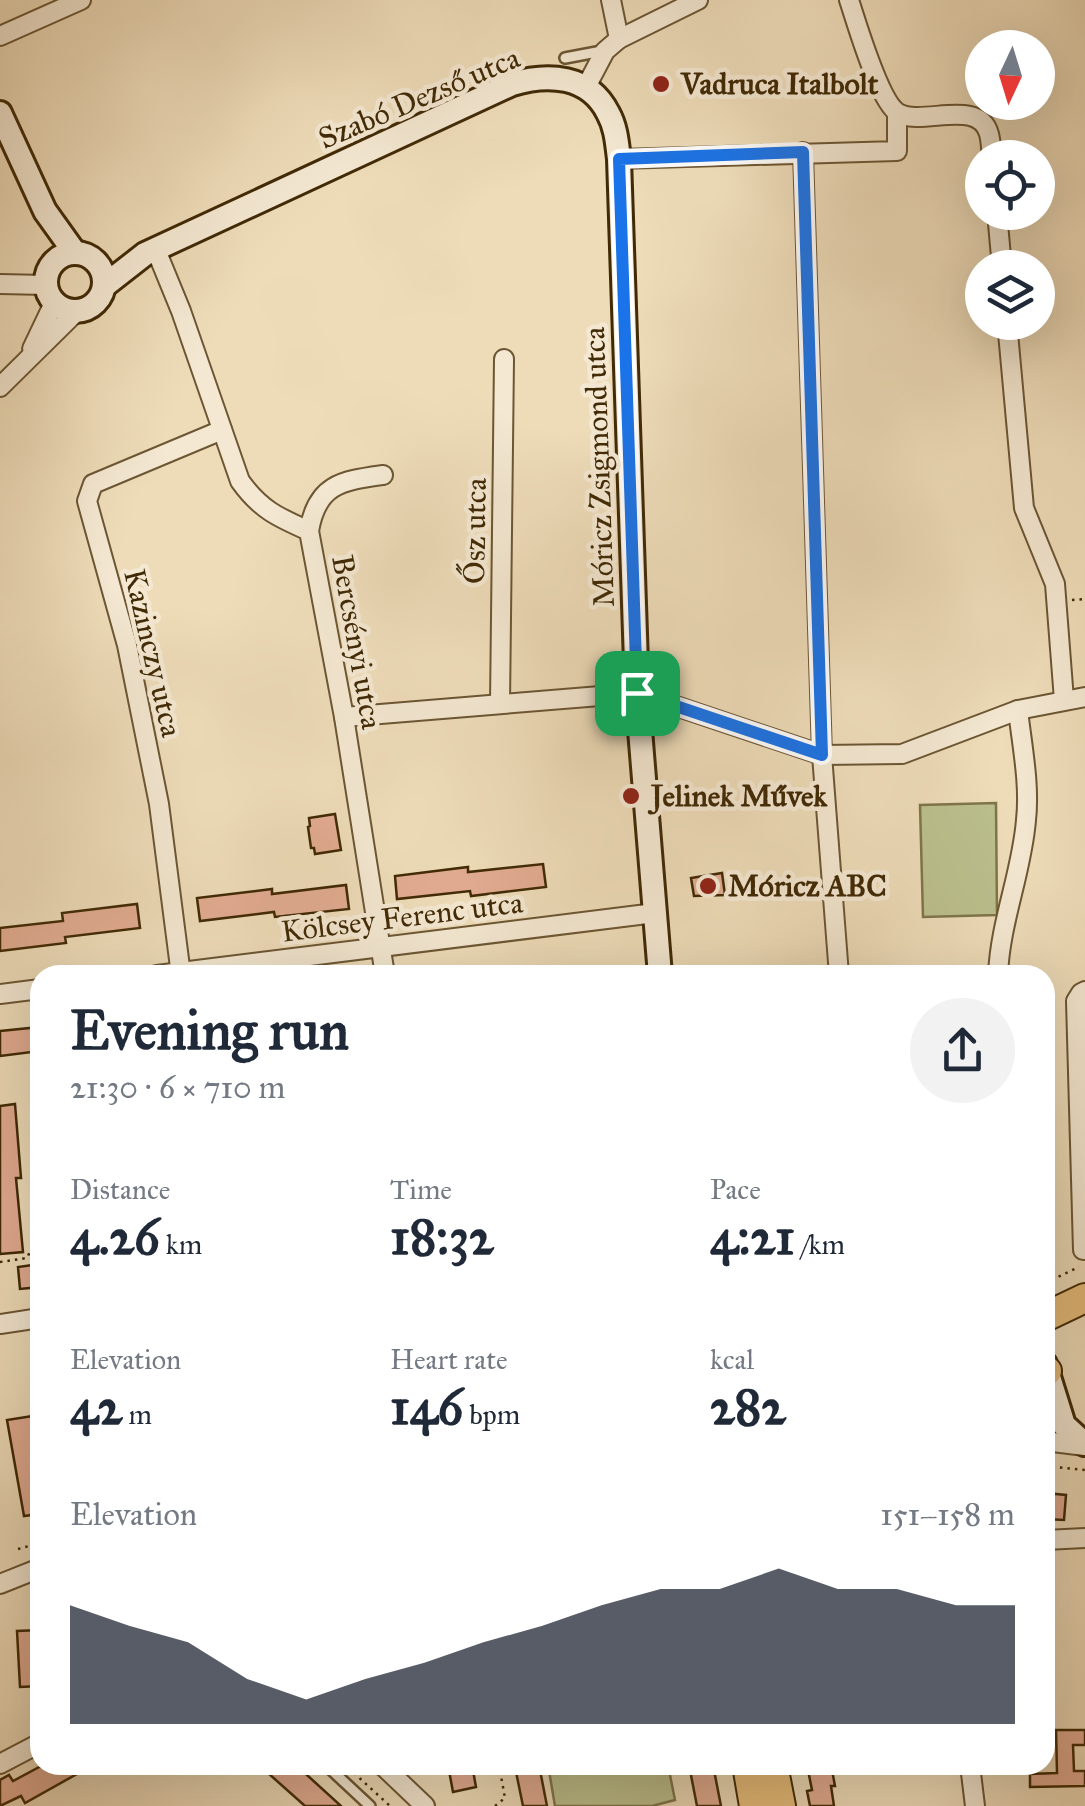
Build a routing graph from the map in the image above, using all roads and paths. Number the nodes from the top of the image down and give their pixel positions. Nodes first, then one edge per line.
1 (81, 0) edge
2 (611, 0) edge
3 (698, 0) edge
4 (849, 0) edge
5 (0, 36) edge
6 (612, 45) junction
7 (565, 58) dead end
8 (586, 87) junction
9 (0, 113) edge
10 (897, 113) junction
11 (990, 140) edge
12 (803, 152) junction
13 (619, 159) junction
14 (44, 212) junction
15 (150, 252) junction
16 (85, 256) junction
17 (0, 284) edge
18 (51, 284) junction
19 (104, 286) junction
20 (77, 311) junction
21 (1009, 340) edge
22 (504, 358) dead end
23 (27, 359) junction
24 (0, 387) edge
25 (222, 430) junction
26 (383, 474) dead end
27 (309, 530) junction
28 (637, 693) junction
29 (1085, 698) edge
30 (1064, 700) junction
31 (500, 704) junction
32 (1018, 710) junction
33 (344, 717) junction
34 (822, 755) junction
35 (654, 913) junction
36 (380, 948) junction
37 (180, 965) edge
38 (250, 965) edge
39 (383, 965) edge
40 (659, 965) edge
41 (838, 965) edge
42 (999, 965) edge
43 (30, 990) edge
44 (1085, 992) edge
45 (0, 994) edge
46 (30, 1252) edge
47 (1084, 1258) edge
48 (0, 1262) edge
49 (1055, 1277) edge
50 (1085, 1298) edge
51 (1055, 1312) edge
52 (30, 1320) edge
53 (0, 1324) edge
54 (1055, 1429) edge
55 (1055, 1442) edge
56 (1085, 1445) edge
57 (1055, 1467) edge
58 (1085, 1470) edge
59 (1085, 1538) edge
60 (1055, 1540) edge
61 (30, 1546) edge
62 (18, 1550) dead end
63 (30, 1570) edge
64 (1, 1577) edge
65 (30, 1748) edge
66 (0, 1764) edge
67 (337, 1775) edge
68 (356, 1775) edge
69 (392, 1775) edge
70 (501, 1775) edge
71 (749, 1775) edge
72 (775, 1775) edge
73 (971, 1775) edge
74 (370, 1806) edge
75 (390, 1806) edge
76 (425, 1806) edge
77 (495, 1806) edge
78 (754, 1806) edge
79 (781, 1806) edge
80 (975, 1806) edge

1 - 5 street
2 - 6 street
3 - 6 street
4 - 10 street
6 - 7 lane
6 - 8 street
8 - 13 main road, Móricz Zsigmond utca
8 - 15 main road, Szabó Dezső utca
9 - 14 main road
10 - 11 street
10 - 12 street
12 - 13 street
12 - 34 street
13 - 28 main road, Móricz Zsigmond utca
14 - 16 main road
14 - 18 main road
15 - 16 main road, Szabó Dezső utca
15 - 19 main road, Szabó Dezső utca
15 - 25 street, Bercsényi utca
16 - 18 main road
16 - 19 main road
17 - 18 street
18 - 20 main road
18 - 23 street
19 - 20 main road
20 - 23 street
21 - 30 street
22 - 31 street, Ősz utca
23 - 24 street
25 - 27 street, Bercsényi utca
25 - 37 street, Kazinczy utca
26 - 27 street
27 - 33 street, Bercsényi utca
28 - 31 street
28 - 34 street
28 - 35 main road, Móricz Zsigmond utca
29 - 30 street
30 - 32 street
31 - 33 street
32 - 34 street
32 - 42 street
33 - 36 street, Bercsényi utca
34 - 41 street
35 - 36 street, Kölcsey Ferenc utca
35 - 40 main road, Móricz Zsigmond utca
36 - 38 street, Kölcsey Ferenc utca
36 - 39 street, Bercsényi utca
43 - 45 street
44 - 47 street
46 - 48 path
47 - 49 path
50 - 51 main road
52 - 53 street
54 - 56 main road
55 - 56 street
57 - 58 path
59 - 60 street
61 - 62 path
63 - 64 street
65 - 66 street
67 - 74 lane
68 - 75 path
69 - 76 street
70 - 77 path
71 - 78 main road
72 - 79 main road
73 - 80 street

